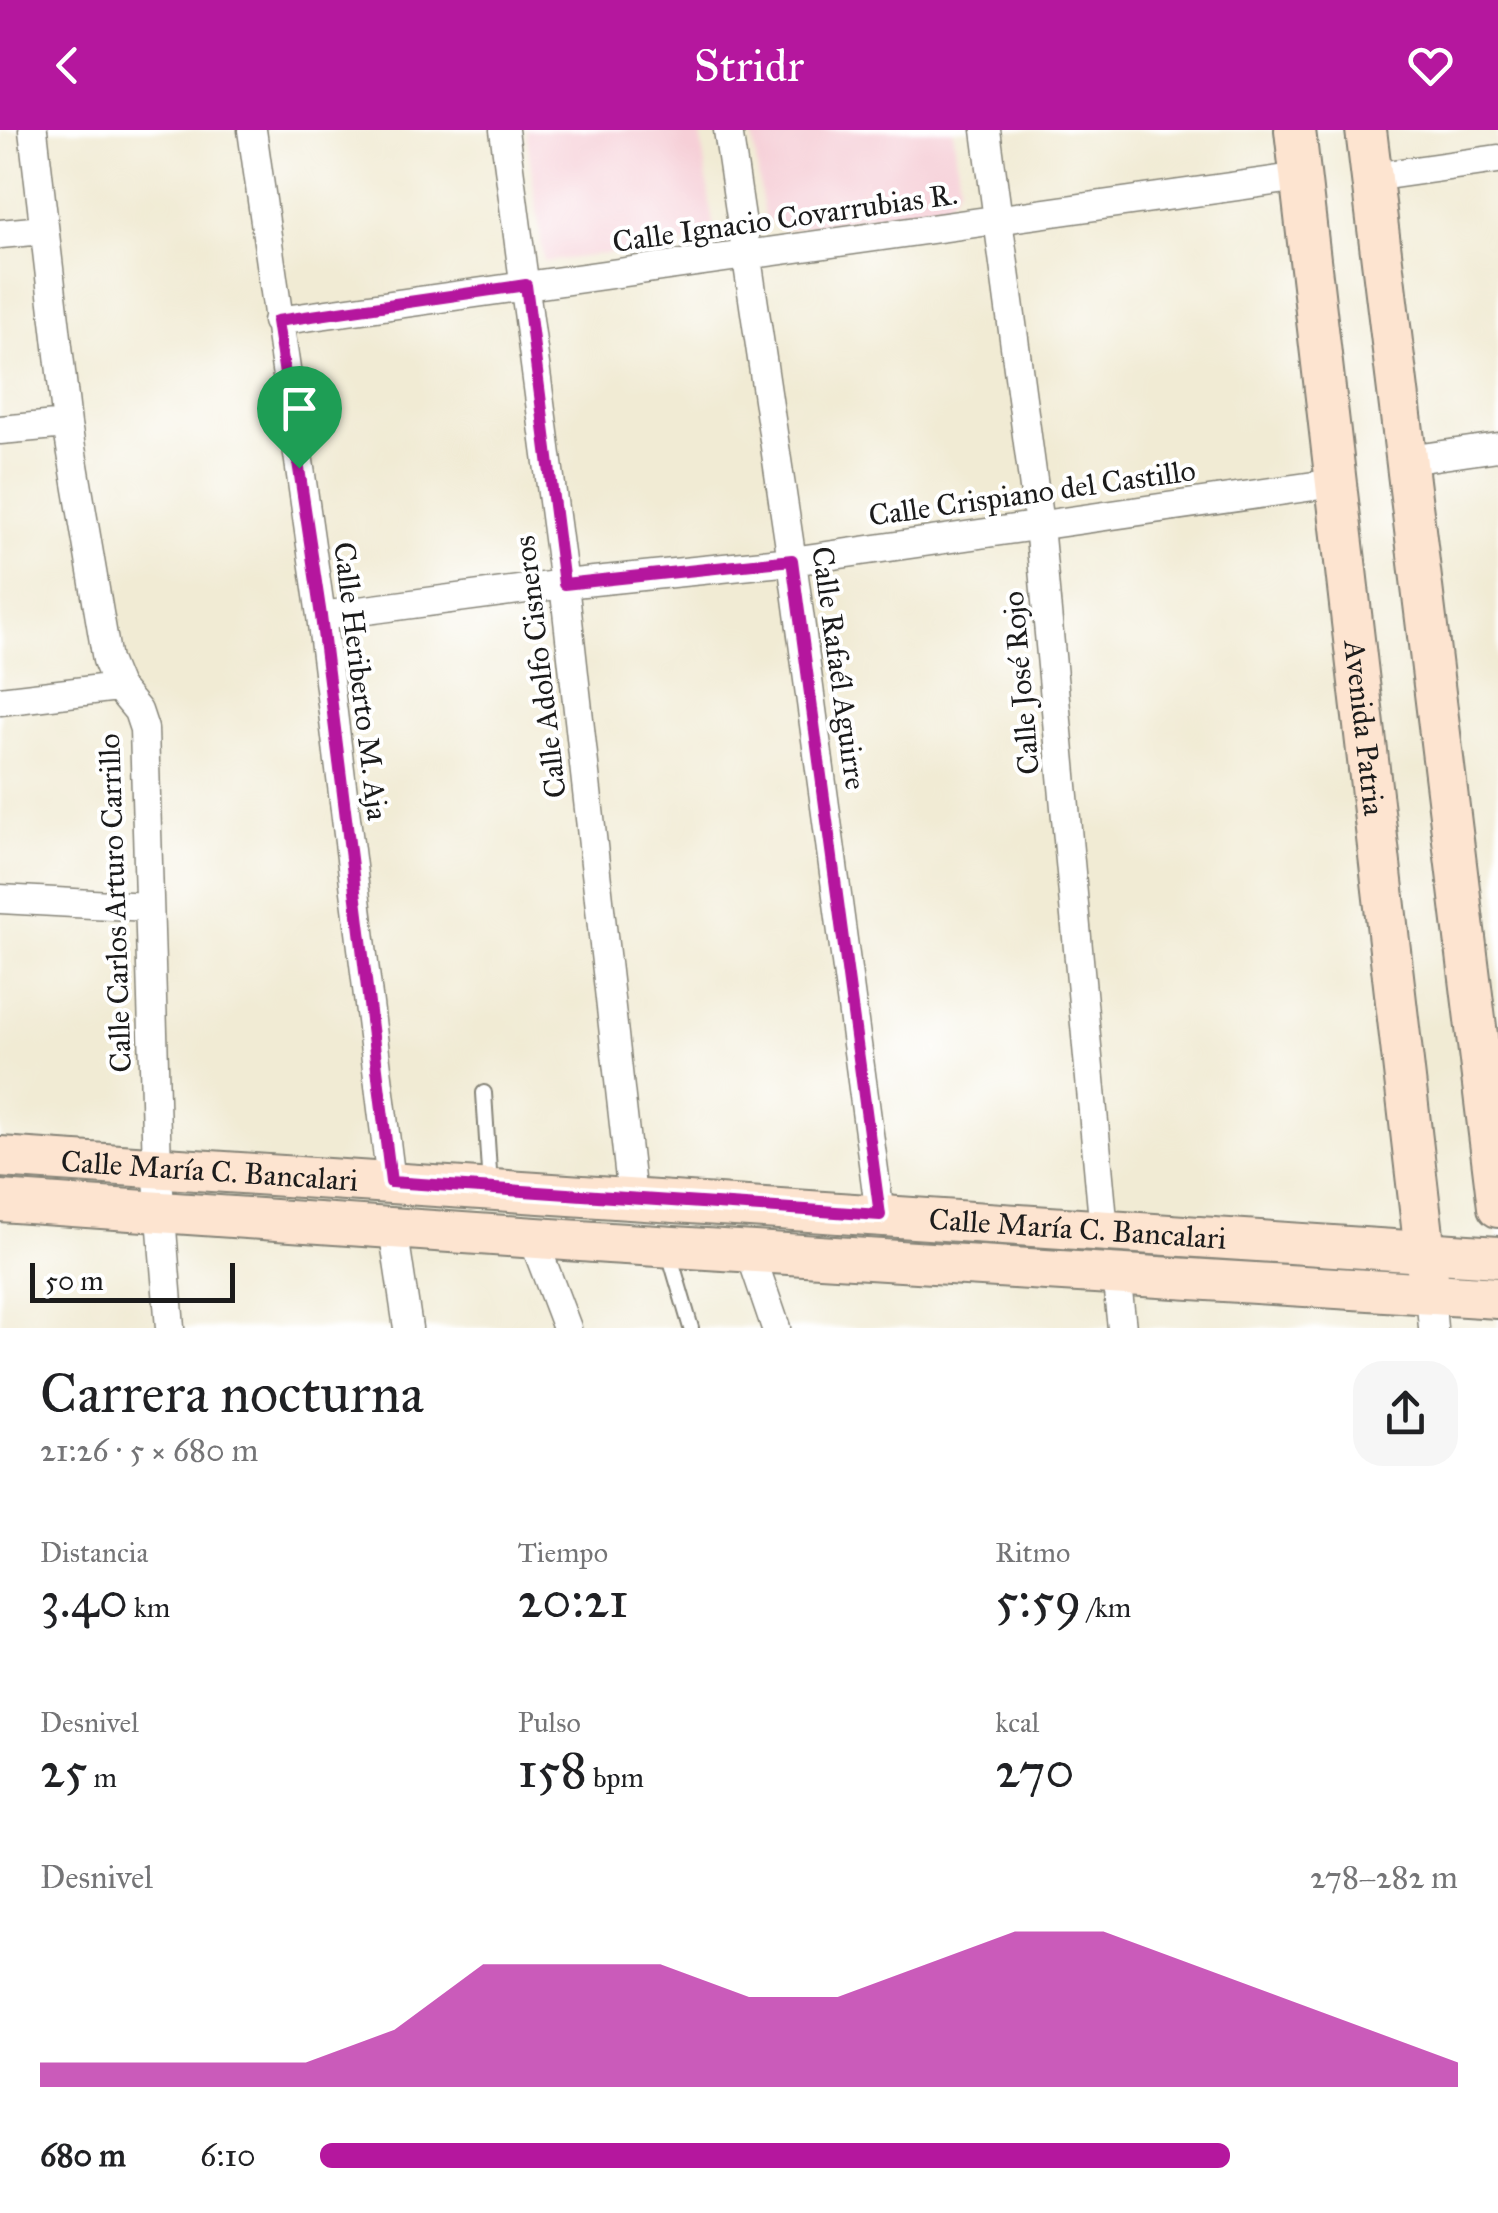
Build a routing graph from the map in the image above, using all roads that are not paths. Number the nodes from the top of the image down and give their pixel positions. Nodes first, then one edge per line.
1 (34, 130) edge
2 (252, 130) edge
3 (504, 130) edge
4 (728, 130) edge
5 (986, 130) edge
6 (1295, 130) edge
7 (1366, 130) edge
8 (1498, 159) edge
9 (1301, 176) junction
10 (1372, 177) junction
11 (998, 222) junction
12 (44, 230) junction
13 (0, 234) edge
14 (746, 256) junction
15 (526, 285) junction
16 (277, 321) junction
17 (66, 424) junction
18 (0, 430) edge
19 (1498, 447) edge
20 (1408, 460) junction
21 (1335, 483) junction
22 (1039, 525) junction
23 (792, 560) junction
24 (564, 584) junction
25 (321, 616) junction
26 (118, 687) junction
27 (0, 701) edge
28 (0, 899) edge
29 (148, 907) junction
30 (484, 1093) dead end
31 (0, 1156) edge
32 (157, 1167) junction
33 (391, 1182) junction
34 (490, 1188) junction
35 (632, 1197) junction
36 (0, 1202) edge
37 (1498, 1208) edge
38 (160, 1211) junction
39 (880, 1215) junction
40 (393, 1228) junction
41 (1104, 1231) junction
42 (533, 1238) junction
43 (668, 1247) junction
44 (750, 1252) junction
45 (1425, 1252) junction
46 (1498, 1257) edge
47 (1116, 1274) junction
48 (1498, 1298) edge
49 (1431, 1311) edge
50 (170, 1328) edge
51 (408, 1328) edge
52 (567, 1328) edge
53 (691, 1328) edge
54 (776, 1328) edge
55 (1122, 1328) edge

1 - 12 street, Calle Carlos Arturo Carrillo
2 - 16 street, Calle Heriberto M. Aja
3 - 15 street, Calle Adolfo Cisneros
4 - 14 street, Calle Rafaél Aguirre
5 - 11 street, Calle José Rojo
6 - 9 street, Avenida Patria
7 - 10 street
8 - 10 street
9 - 11 street, Calle Ignacio Covarrubias R.
9 - 21 street, Avenida Patria
10 - 20 street
11 - 14 street, Calle Ignacio Covarrubias R.
11 - 22 street, Calle José Rojo
12 - 13 street
12 - 17 street, Calle Carlos Arturo Carrillo
14 - 15 street, Calle Ignacio Covarrubias R.
14 - 23 street, Calle Rafaél Aguirre
15 - 16 street, Calle Ignacio Covarrubias R.
15 - 24 street, Calle Adolfo Cisneros
16 - 25 street, Calle Heriberto M. Aja
17 - 18 street
17 - 26 street, Calle Carlos Arturo Carrillo
19 - 20 street
20 - 37 street
21 - 22 street, Calle Crispiano del Castillo
21 - 45 street, Avenida Patria
22 - 23 street, Calle Crispiano del Castillo
22 - 41 street, Calle José Rojo
23 - 24 street, Calle Crispiano del Castillo
23 - 39 street, Calle Rafaél Aguirre
24 - 25 street, Calle Crispiano del Castillo
24 - 35 street, Calle Adolfo Cisneros
25 - 33 street, Calle Heriberto M. Aja
26 - 27 street
26 - 29 street, Calle Carlos Arturo Carrillo
28 - 29 street
29 - 32 street, Calle Carlos Arturo Carrillo
30 - 34 lane
31 - 32 street, Calle María C. Bancalari
32 - 33 street, Calle María C. Bancalari
32 - 38 street, Calle Carlos Arturo Carrillo
33 - 34 street, Calle María C. Bancalari
34 - 35 street, Calle María C. Bancalari
35 - 39 street, Calle María C. Bancalari
36 - 38 street, Calle María C. Bancalari
38 - 40 street, Calle María C. Bancalari
38 - 50 street, Calle Carlos Arturo Carrillo
39 - 41 street, Calle María C. Bancalari
40 - 42 street, Calle María C. Bancalari
40 - 51 street
41 - 45 street, Calle María C. Bancalari
42 - 43 street, Calle María C. Bancalari
42 - 52 street
43 - 44 street, Calle María C. Bancalari
43 - 53 lane
44 - 47 street, Calle María C. Bancalari
44 - 54 street
45 - 46 street, Calle María C. Bancalari
45 - 49 street, Avenida Patria
47 - 49 street, Calle María C. Bancalari
47 - 55 street
48 - 49 street, Calle María C. Bancalari

